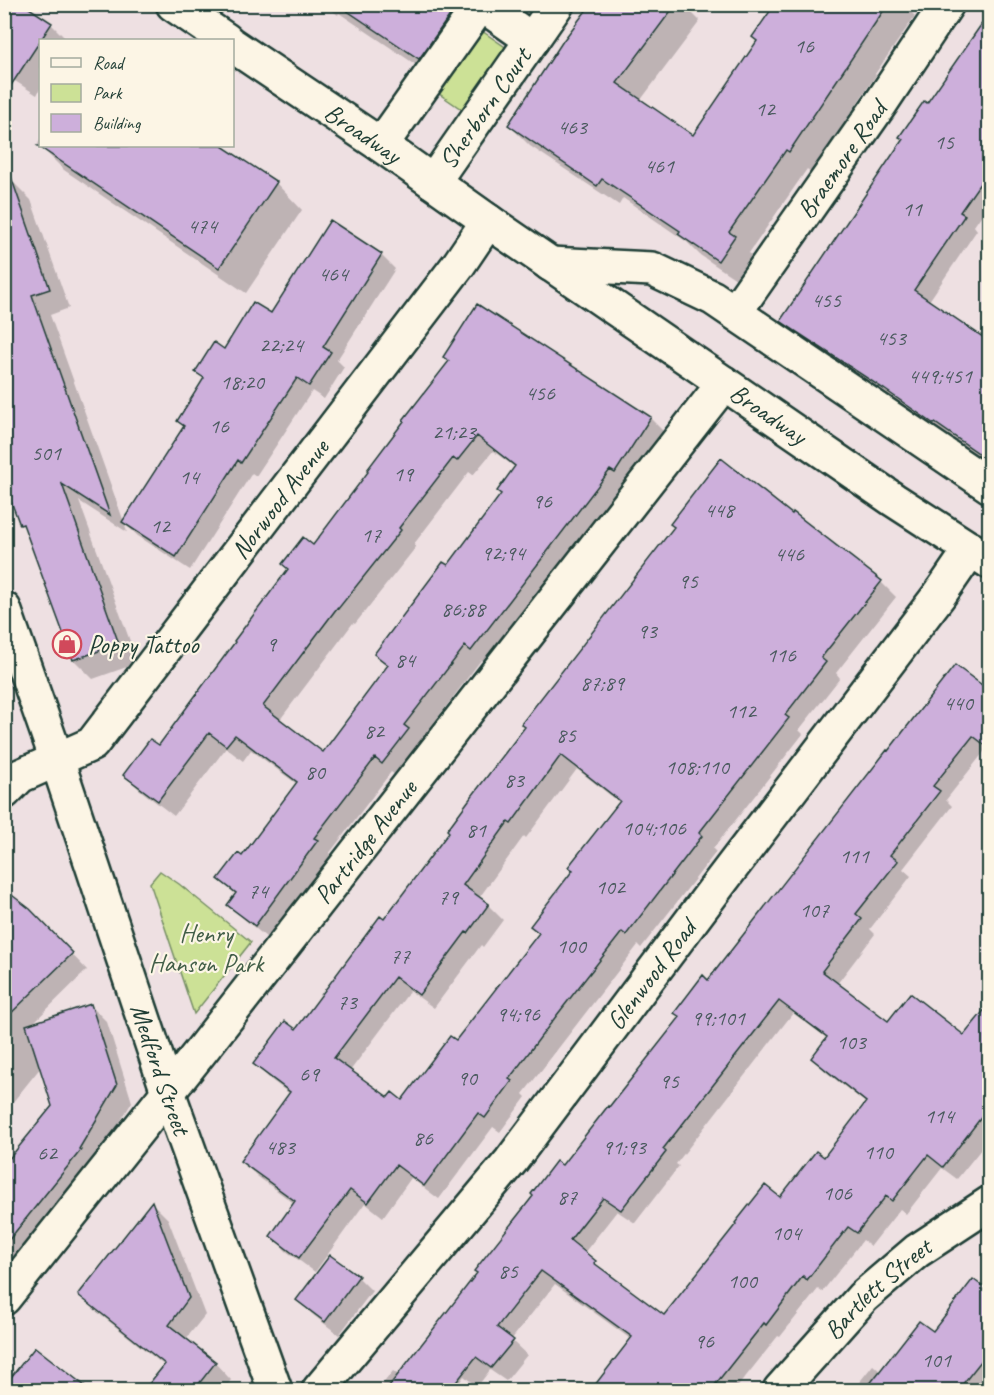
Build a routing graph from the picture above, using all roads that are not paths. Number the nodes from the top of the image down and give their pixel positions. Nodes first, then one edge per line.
1 (174, 4) edge
2 (481, 4) edge
3 (557, 4) edge
4 (947, 4) edge
5 (225, 39) edge
6 (532, 40) junction
7 (234, 46) edge
8 (381, 146) junction
9 (433, 182) junction
10 (488, 221) junction
11 (550, 264) junction
12 (735, 312) junction
13 (724, 383) junction
14 (990, 486) edge
15 (980, 555) edge
16 (4, 609) edge
17 (57, 760) junction
18 (4, 792) edge
19 (168, 1092) junction
20 (990, 1203) edge
21 (4, 1298) edge
22 (275, 1390) edge
23 (319, 1390) edge
24 (780, 1390) edge

1 - 5 street
2 - 6 street
2 - 8 street
3 - 6 street, Sherborn Court
4 - 12 street, Braemore Road
6 - 9 street, Sherborn Court
7 - 8 street, Broadway
8 - 9 street, Broadway
9 - 10 street, Broadway
10 - 11 street, Broadway
10 - 17 street, Norwood Avenue
11 - 12 street
11 - 13 street, Broadway
12 - 14 street
13 - 15 street, Broadway
13 - 19 street, Partridge Avenue
15 - 23 street, Glenwood Road
16 - 17 street, Medford Street
17 - 18 street, Norwood Avenue
17 - 19 street, Medford Street
19 - 21 street, Partridge Avenue
19 - 22 street, Medford Street
20 - 24 street, Bartlett Street

